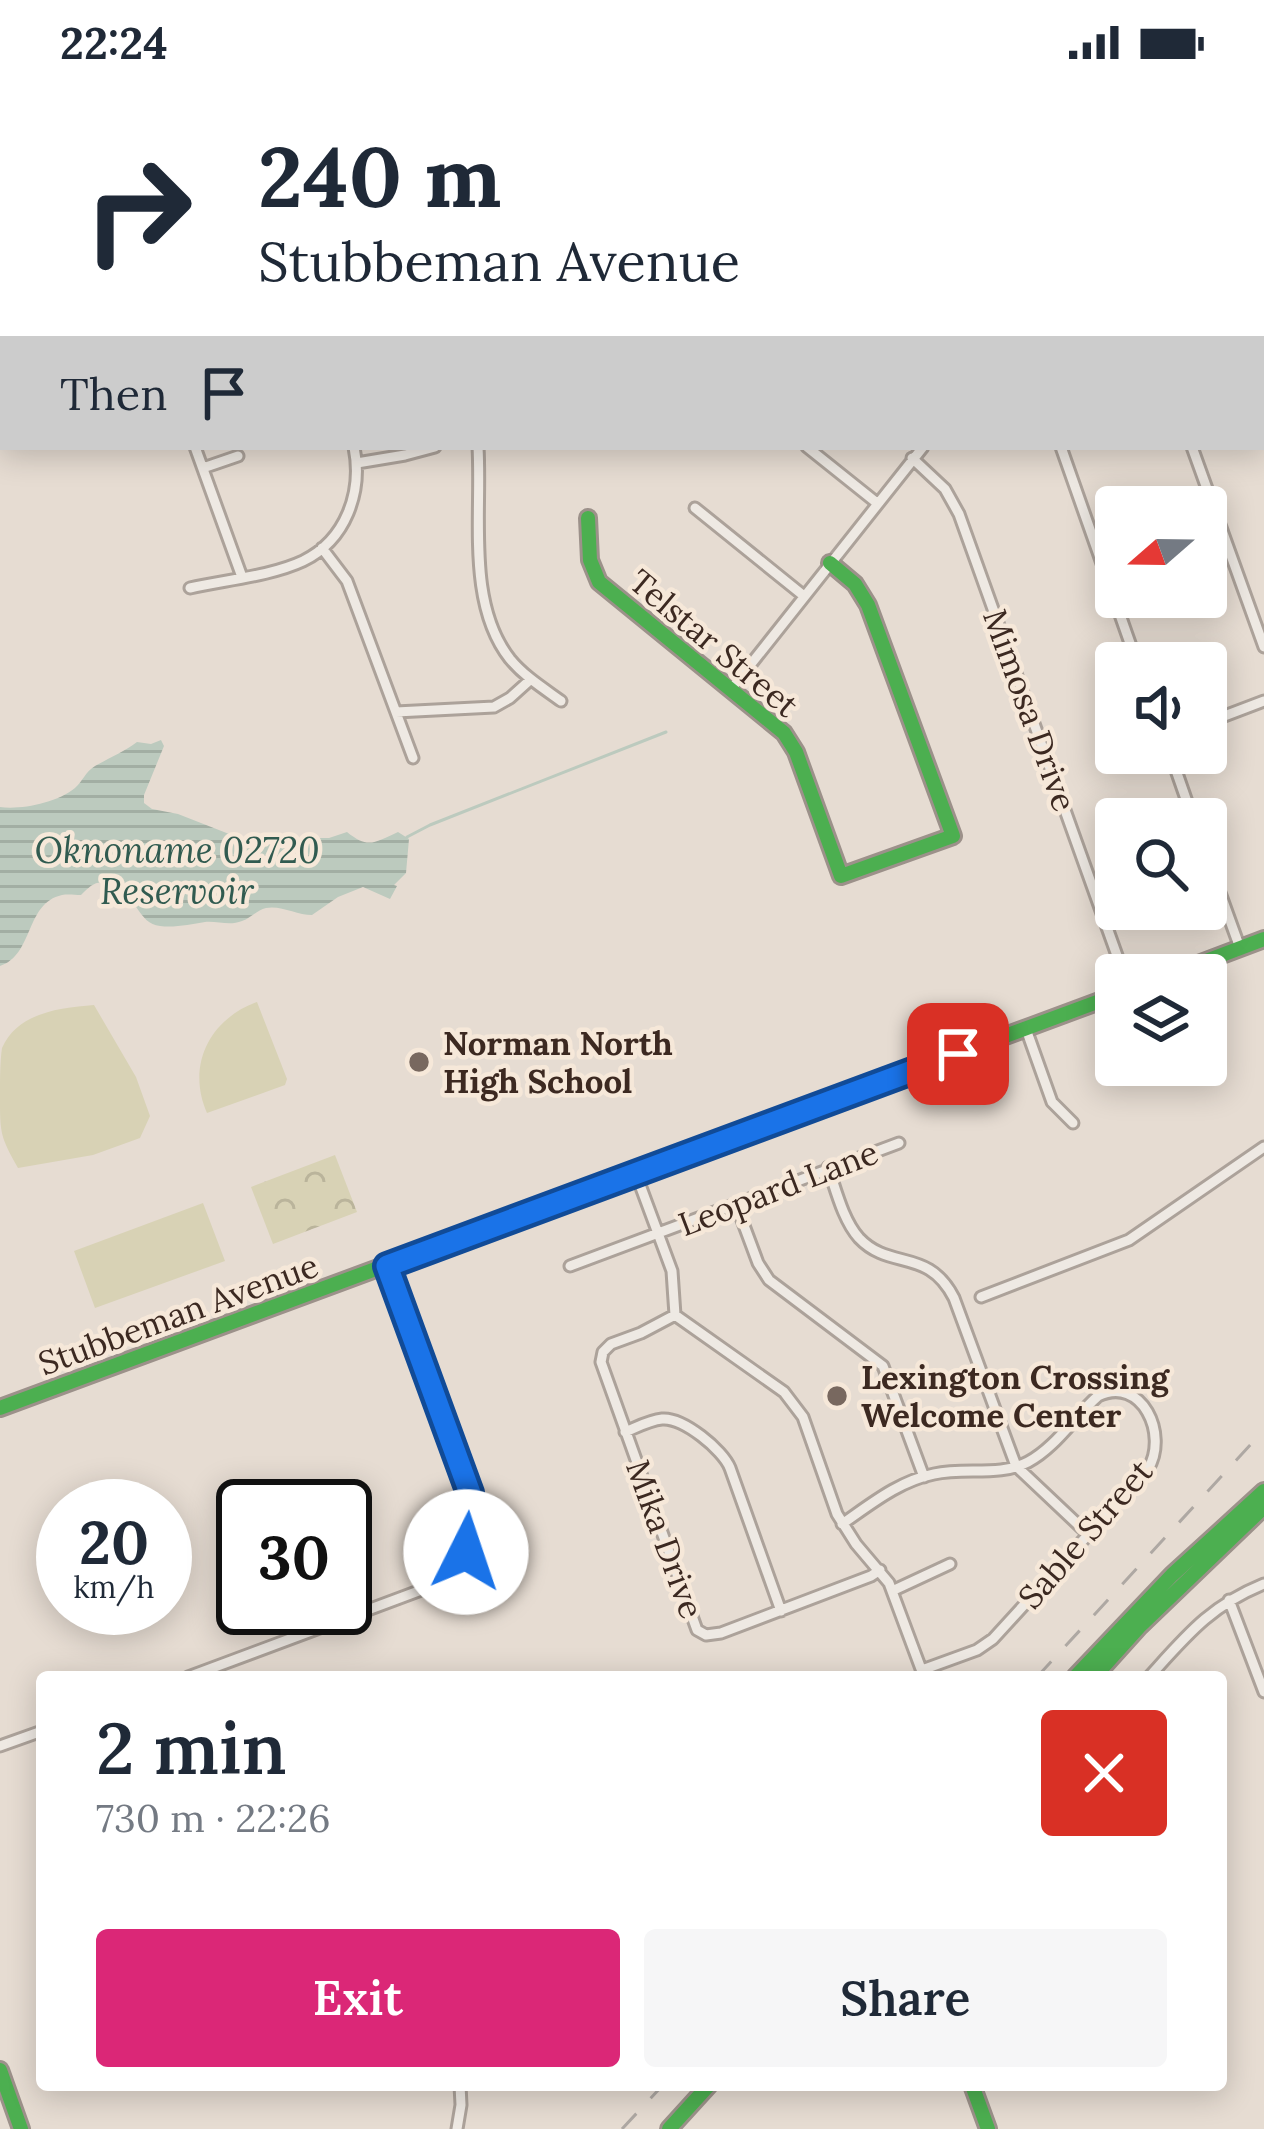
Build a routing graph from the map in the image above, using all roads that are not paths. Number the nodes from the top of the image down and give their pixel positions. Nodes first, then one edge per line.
1 (196, 450) edge
2 (355, 450) edge
3 (424, 450) edge
4 (478, 450) edge
5 (811, 450) edge
6 (920, 450) edge
7 (1061, 450) edge
8 (1193, 450) edge
9 (238, 456) dead end
10 (912, 458) junction
11 (357, 463) junction
12 (203, 468) junction
13 (877, 503) junction
14 (695, 508) dead end
15 (588, 518) dead end
16 (322, 548) junction
17 (830, 563) junction
18 (242, 577) junction
19 (190, 588) dead end
20 (804, 596) junction
21 (1130, 642) edge
22 (1264, 647) edge
23 (530, 680) junction
24 (731, 688) junction
25 (560, 701) dead end
26 (1264, 701) edge
27 (396, 712) junction
28 (1227, 715) edge
29 (413, 758) dead end
30 (1227, 913) edge
31 (1262, 945) edge
32 (1240, 949) junction
33 (1116, 954) edge
34 (1226, 954) edge
35 (1095, 1003) edge
36 (1026, 1029) junction
37 (1073, 1123) dead end
38 (898, 1143) dead end
39 (1264, 1147) edge
40 (828, 1167) junction
41 (636, 1174) junction
42 (736, 1204) junction
43 (658, 1233) junction
44 (387, 1266) junction
45 (570, 1266) dead end
46 (981, 1297) dead end
47 (675, 1315) junction
48 (0, 1408) edge
49 (625, 1432) junction
50 (1016, 1466) junction
51 (924, 1477) junction
52 (1264, 1491) edge
53 (1264, 1507) edge
54 (842, 1524) junction
55 (1088, 1534) junction
56 (950, 1564) dead end
57 (880, 1570) junction
58 (1264, 1584) edge
59 (892, 1591) junction
60 (1229, 1600) junction
61 (781, 1611) junction
62 (204, 1671) edge
63 (922, 1671) edge
64 (930, 1671) edge
65 (1081, 1671) edge
66 (1099, 1671) edge
67 (1155, 1671) edge
68 (1264, 1692) edge
69 (36, 1733) edge
70 (0, 1746) edge
71 (0, 2071) edge
72 (460, 2091) edge
73 (704, 2091) edge
74 (974, 2091) edge
75 (21, 2129) edge
76 (457, 2129) edge
77 (669, 2129) edge
78 (988, 2129) edge

1 - 12 street
2 - 11 street
3 - 11 street
4 - 23 street
5 - 13 street
6 - 10 street
7 - 21 street
8 - 22 street
9 - 12 street
10 - 13 street
10 - 33 street, Mimosa Drive
11 - 16 street
12 - 18 street
13 - 17 street
14 - 20 street
15 - 24 street, Telstar Street
16 - 18 street
16 - 27 street
17 - 20 street
17 - 24 street, Telstar Street
18 - 19 street
20 - 24 street
23 - 25 street
23 - 27 street
26 - 28 street
27 - 29 street
30 - 32 street
31 - 32 street
32 - 34 street
35 - 36 street, Stubbeman Avenue
36 - 37 street
36 - 41 street, Stubbeman Avenue
38 - 40 street, Leopard Lane
39 - 46 street
40 - 42 street, Leopard Lane
40 - 50 street
41 - 43 street
41 - 44 street, Stubbeman Avenue
42 - 43 street, Leopard Lane
42 - 51 street
43 - 45 street, Leopard Lane
43 - 47 street
44 - 48 street, Stubbeman Avenue
44 - 62 street
47 - 49 street, Mika Drive
47 - 54 street
49 - 61 street
49 - 61 street, Mika Drive
50 - 51 street
50 - 55 street
50 - 55 street, Sable Street
51 - 54 street
52 - 65 street
53 - 66 street
54 - 57 street
55 - 64 street, Sable Street
56 - 59 street
57 - 59 street
57 - 61 street
58 - 60 street
59 - 63 street
60 - 67 street
60 - 68 street
69 - 70 street
71 - 75 street
72 - 76 street
73 - 77 street
74 - 78 street

